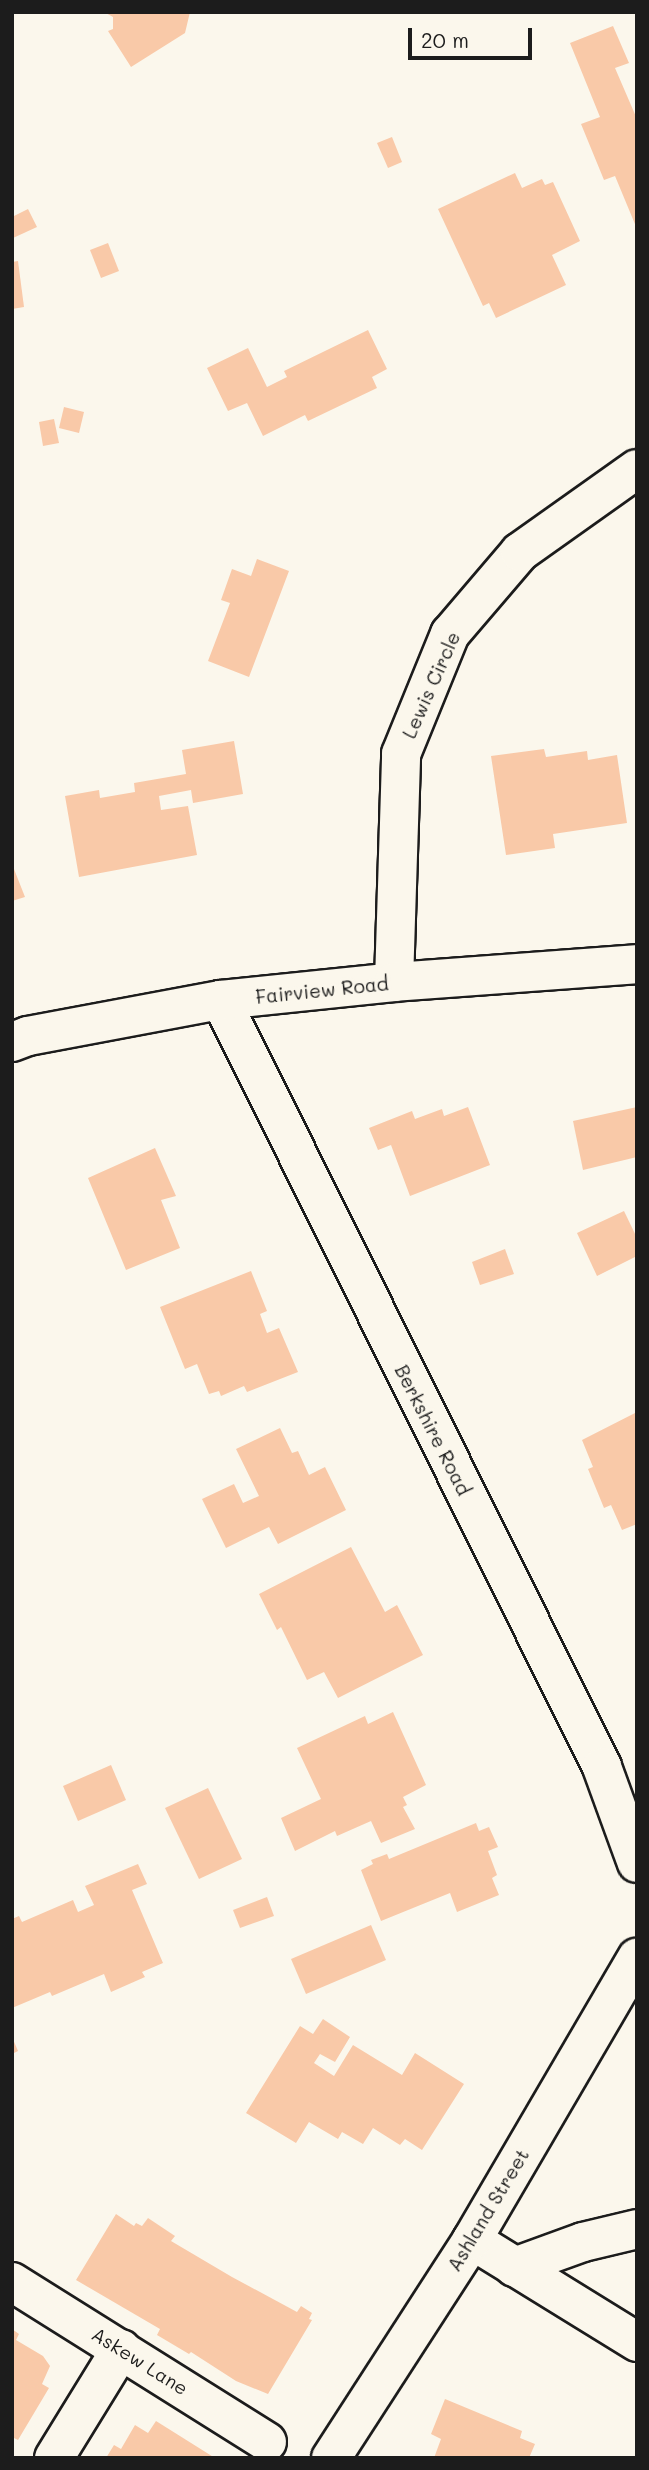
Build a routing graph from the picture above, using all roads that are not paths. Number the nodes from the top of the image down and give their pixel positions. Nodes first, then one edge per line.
1 (637, 469) edge
2 (637, 964) edge
3 (394, 982) junction
4 (221, 1000) junction
5 (12, 1042) edge
6 (637, 1863) edge
7 (637, 1958) edge
8 (637, 2229) edge
9 (472, 2240) junction
10 (514, 2267) junction
11 (12, 2282) edge
12 (637, 2342) edge
13 (121, 2349) junction
14 (267, 2442) dead end
15 (54, 2458) edge
16 (331, 2458) edge

1 - 3 street, Lewis Circle
2 - 3 street, Fairview Road
3 - 4 street, Fairview Road
4 - 5 street, Fairview Road
4 - 6 street, Berkshire Road
7 - 9 street, Ashland Street
8 - 10 street
9 - 10 street
9 - 16 street, Ashland Street
10 - 12 street
11 - 13 street, Askew Lane
13 - 14 street, Askew Lane
13 - 15 street

